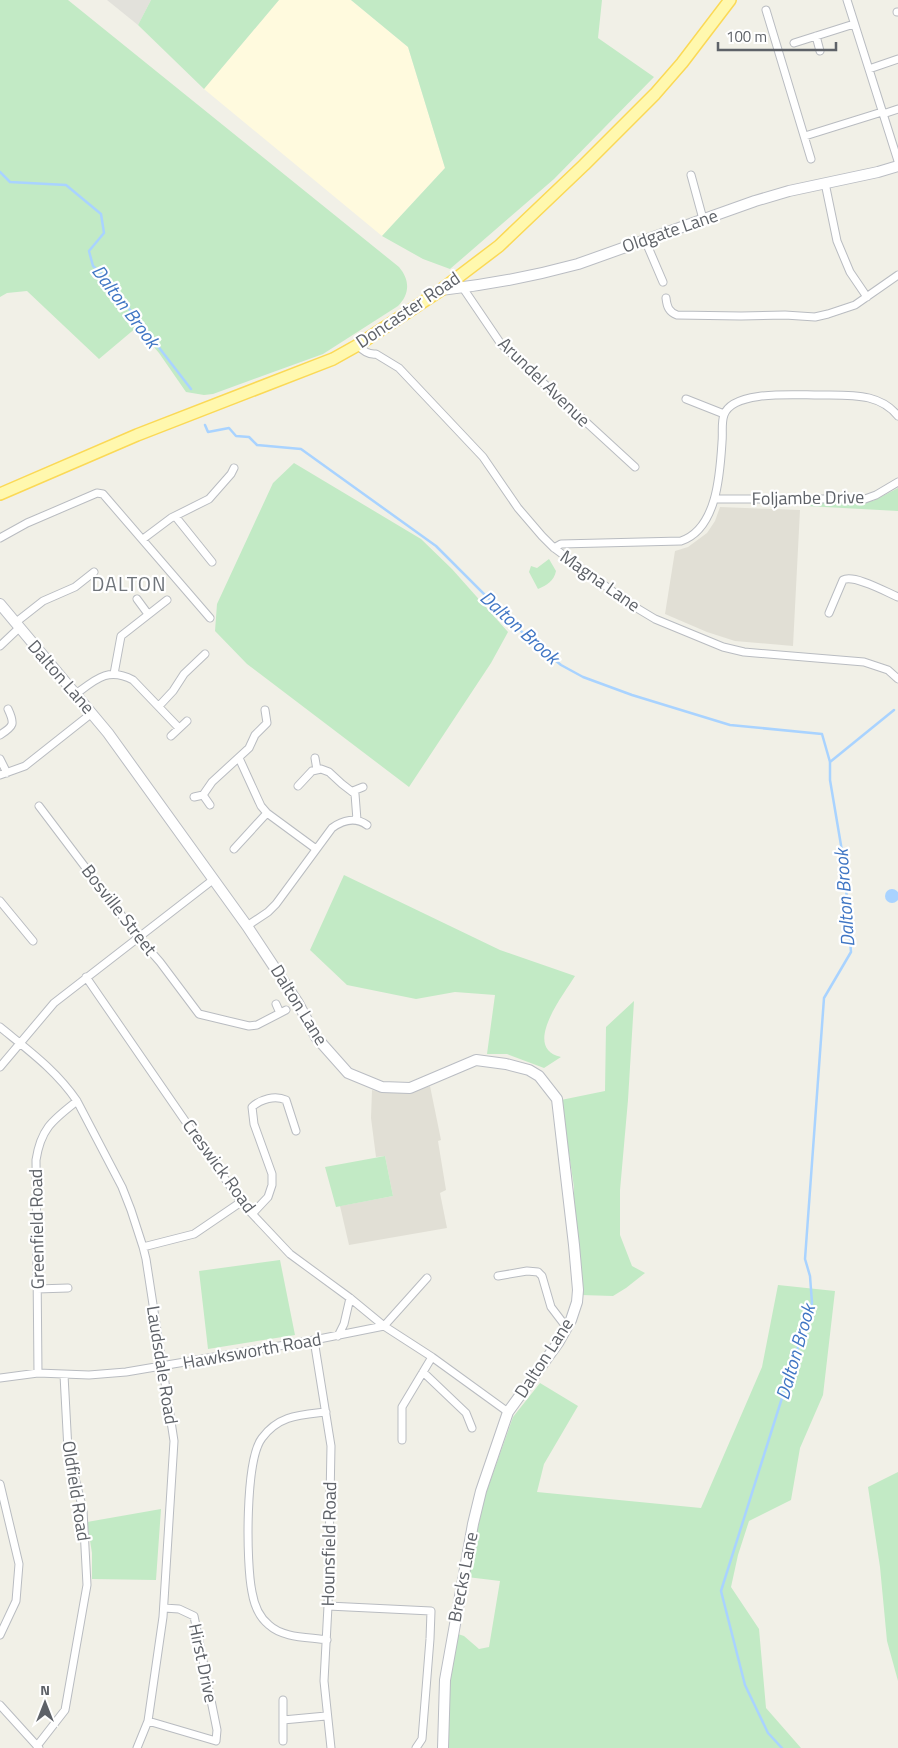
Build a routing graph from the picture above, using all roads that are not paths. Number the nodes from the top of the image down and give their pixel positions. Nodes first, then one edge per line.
1 (730, 0) edge
2 (847, 0) edge
3 (766, 10) dead end
4 (854, 24) junction
5 (816, 36) junction
6 (794, 43) dead end
7 (820, 51) dead end
8 (898, 59) edge
9 (869, 69) junction
10 (898, 109) edge
11 (883, 113) junction
12 (805, 136) junction
13 (812, 158) dead end
14 (898, 161) edge
15 (898, 166) edge
16 (691, 175) dead end
17 (825, 183) junction
18 (704, 219) junction
19 (645, 240) junction
20 (897, 278) edge
21 (662, 282) dead end
22 (464, 288) junction
23 (441, 290) junction
24 (867, 297) junction
25 (666, 298) dead end
26 (369, 339) junction
27 (358, 346) junction
28 (376, 354) junction
29 (686, 399) dead end
30 (724, 414) junction
31 (898, 416) edge
32 (635, 467) dead end
33 (234, 474) dead end
34 (898, 482) edge
35 (0, 494) edge
36 (715, 499) junction
37 (174, 516) junction
38 (0, 538) edge
39 (143, 539) junction
40 (554, 548) junction
41 (212, 562) dead end
42 (94, 572) dead end
43 (898, 597) edge
44 (137, 599) dead end
45 (167, 600) dead end
46 (0, 604) edge
47 (829, 613) dead end
48 (148, 614) junction
49 (210, 618) dead end
50 (17, 626) junction
51 (0, 646) edge
52 (205, 654) dead end
53 (114, 674) junction
54 (897, 675) edge
55 (76, 694) junction
56 (159, 706) junction
57 (8, 709) dead end
58 (265, 710) dead end
59 (92, 713) junction
60 (187, 721) dead end
61 (179, 728) junction
62 (0, 735) edge
63 (171, 736) dead end
64 (240, 758) junction
65 (315, 758) dead end
66 (0, 759) edge
67 (317, 770) junction
68 (3, 774) edge
69 (298, 786) dead end
70 (363, 787) dead end
71 (353, 791) junction
72 (204, 796) junction
73 (194, 798) dead end
74 (210, 805) dead end
75 (39, 806) dead end
76 (267, 812) junction
77 (357, 820) junction
78 (367, 825) dead end
79 (234, 849) dead end
80 (316, 849) junction
81 (214, 879) junction
82 (0, 902) edge
83 (247, 926) junction
84 (138, 937) junction
85 (33, 941) dead end
86 (86, 977) junction
87 (276, 1004) dead end
88 (0, 1027) edge
89 (20, 1043) junction
90 (0, 1067) edge
91 (77, 1101) junction
92 (296, 1130) dead end
93 (241, 1202) junction
94 (253, 1213) junction
95 (143, 1247) junction
96 (498, 1276) dead end
97 (427, 1278) dead end
98 (68, 1288) dead end
99 (37, 1289) junction
100 (350, 1298) junction
101 (384, 1326) junction
102 (567, 1328) junction
103 (338, 1336) junction
104 (314, 1340) junction
105 (432, 1357) junction
106 (163, 1367) junction
107 (423, 1372) junction
108 (38, 1373) junction
109 (64, 1375) junction
110 (0, 1378) edge
111 (326, 1412) junction
112 (508, 1412) junction
113 (472, 1428) dead end
114 (402, 1440) dead end
115 (0, 1484) edge
116 (328, 1606) junction
117 (164, 1608) junction
118 (0, 1635) edge
119 (327, 1640) junction
120 (283, 1700) dead end
121 (0, 1705) edge
122 (326, 1716) junction
123 (283, 1720) junction
124 (148, 1721) junction
125 (283, 1741) dead end
126 (38, 1747) edge
127 (137, 1748) edge
128 (330, 1748) edge
129 (416, 1748) edge
130 (443, 1748) edge

1 - 23 main road, Doncaster Road
2 - 4 street
3 - 12 street
4 - 5 street
4 - 9 street
5 - 6 street
5 - 7 street
8 - 9 street
9 - 11 street
10 - 11 street
11 - 12 street
11 - 14 street
12 - 13 street
15 - 17 street, Oldgate Lane
16 - 18 street
17 - 18 street, Oldgate Lane
17 - 24 street
18 - 19 street, Oldgate Lane
19 - 21 street
19 - 22 street, Oldgate Lane
20 - 24 street
22 - 23 street, Oldgate Lane
22 - 32 street, Arundel Avenue
23 - 26 main road, Doncaster Road
24 - 25 street
26 - 27 main road, Doncaster Road
26 - 28 street
27 - 28 street, Magna Lane
27 - 35 main road, Doncaster Road
28 - 40 street, Magna Lane
29 - 30 street
30 - 31 street
30 - 36 street
33 - 37 street
34 - 36 street, Foljambe Drive
36 - 40 street
37 - 39 street
37 - 41 street
38 - 39 street
39 - 49 street
40 - 54 street, Magna Lane
42 - 50 street
43 - 47 street
44 - 48 street
45 - 48 street
46 - 50 street, Dalton Lane
48 - 53 street
50 - 51 street
50 - 55 street, Dalton Lane
52 - 56 street
53 - 55 street
53 - 56 street
55 - 59 street, Dalton Lane
56 - 61 street
57 - 62 street
58 - 64 street
59 - 68 street
59 - 81 street, Dalton Lane
60 - 61 street
61 - 63 street
64 - 72 street
64 - 76 street
65 - 67 street
66 - 68 street
67 - 69 street
67 - 71 street
70 - 71 street
71 - 77 street
72 - 73 street
72 - 74 street
75 - 84 street, Bosville Street
76 - 79 street
76 - 80 street
77 - 78 street
77 - 80 street
80 - 83 street
81 - 83 street, Dalton Lane
81 - 84 street
82 - 85 street
83 - 102 street, Dalton Lane
84 - 86 street
84 - 87 street, Bosville Street
86 - 89 street
86 - 93 street, Creswick Road
88 - 89 street, Laudsdale Road
89 - 90 street
89 - 91 street, Laudsdale Road
91 - 95 street, Laudsdale Road
91 - 99 street, Greenfield Road
92 - 94 street
93 - 94 street, Creswick Road
93 - 95 street
94 - 100 street, Creswick Road
95 - 106 street, Laudsdale Road
96 - 102 street
97 - 101 street
98 - 99 street
99 - 108 street, Greenfield Road
100 - 101 street, Creswick Road
100 - 103 street
101 - 103 street, Hawksworth Road
101 - 105 street, Creswick Road
102 - 112 street, Dalton Lane
103 - 104 street, Hawksworth Road
104 - 106 street, Hawksworth Road
104 - 111 street, Hounsfield Road
105 - 107 street
105 - 112 street, Creswick Road
106 - 109 street, Hawksworth Road
106 - 117 street, Laudsdale Road
107 - 113 street
107 - 114 street
108 - 109 street, Hawksworth Road
108 - 110 street, Hawksworth Road
109 - 126 street, Oldfield Road
111 - 116 street, Hounsfield Road
111 - 119 street
112 - 130 street, Brecks Lane
115 - 118 street
116 - 119 street, Hounsfield Road
116 - 129 street, Brecks Lane
117 - 124 street, Laudsdale Road
117 - 124 street, Hirst Drive
119 - 122 street, Hounsfield Road
120 - 123 street
121 - 126 street
122 - 123 street
122 - 128 street, Hounsfield Road
123 - 125 street
124 - 127 street, Laudsdale Road

